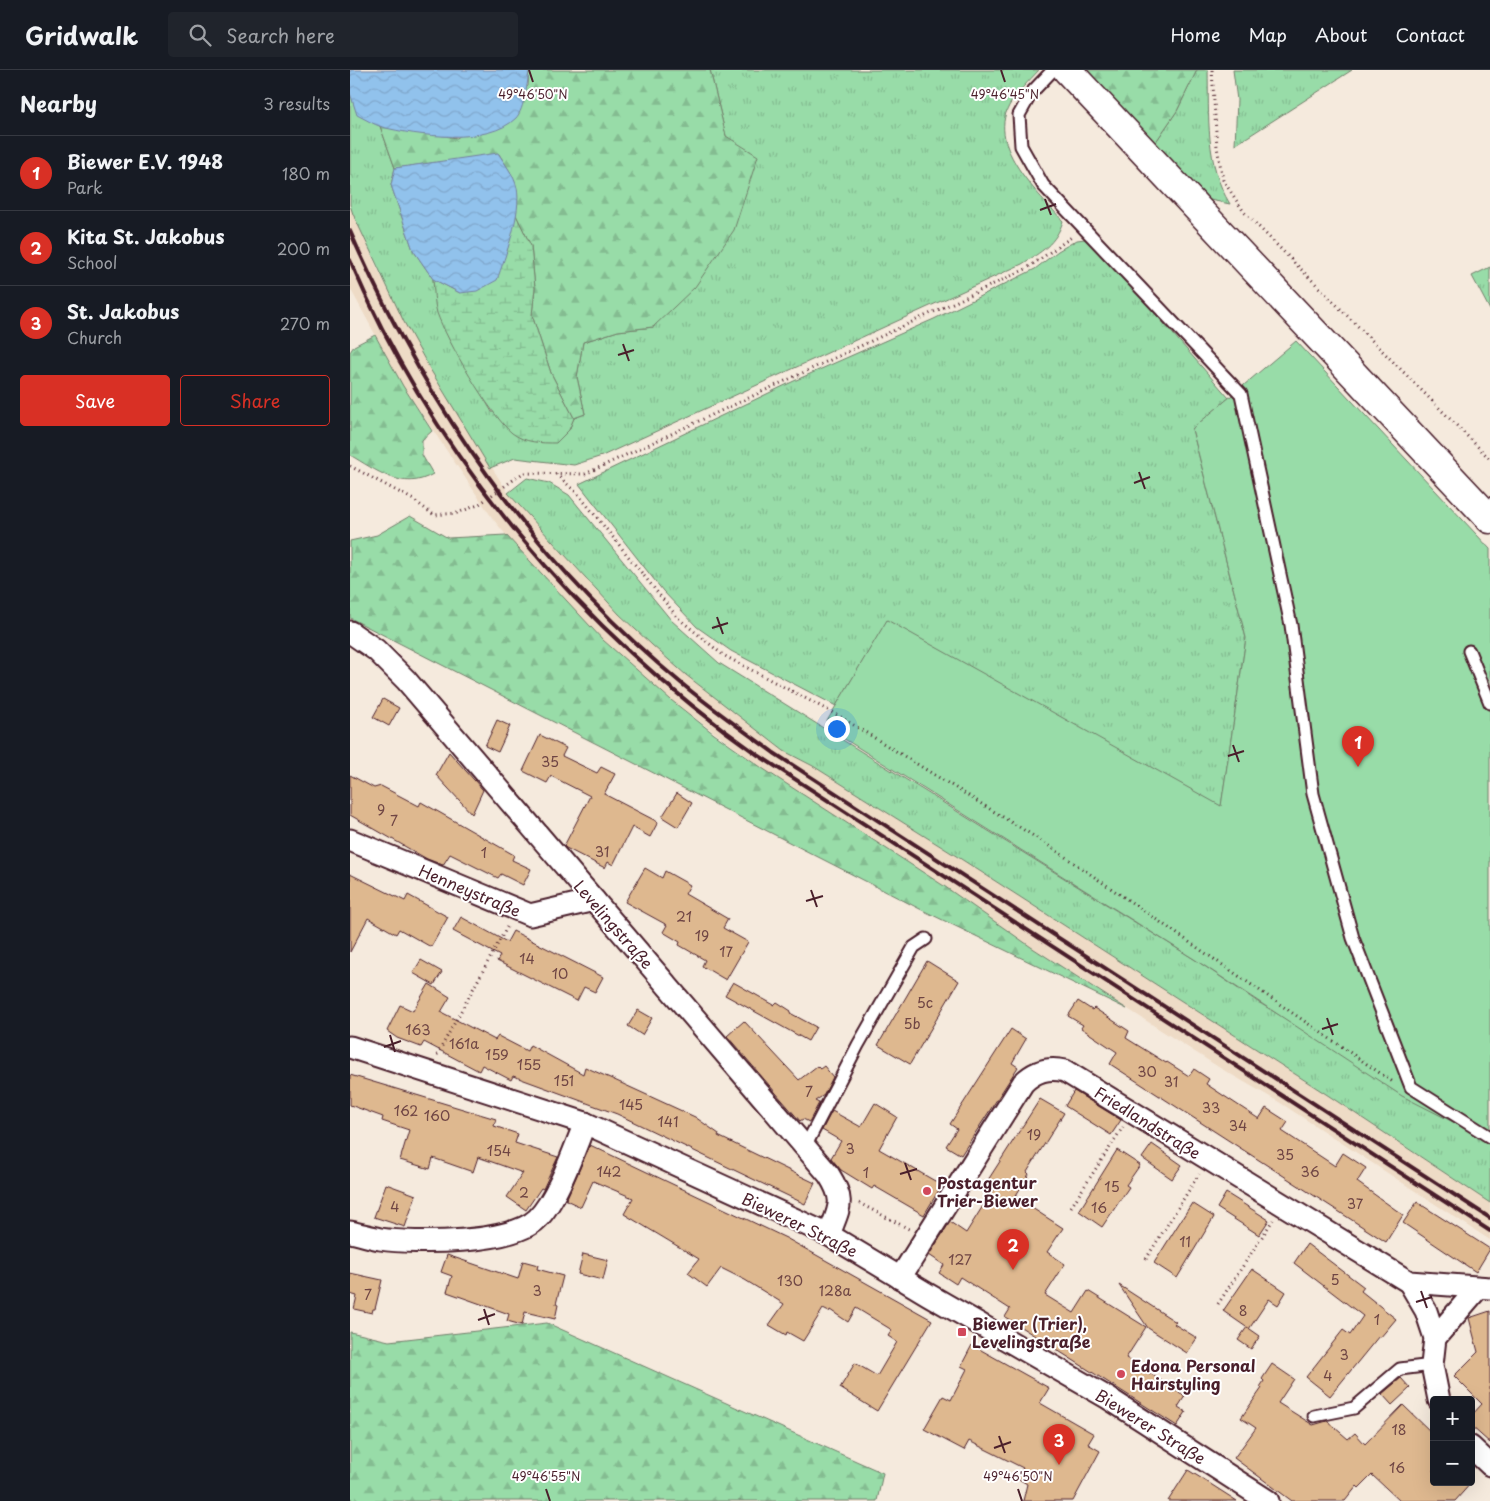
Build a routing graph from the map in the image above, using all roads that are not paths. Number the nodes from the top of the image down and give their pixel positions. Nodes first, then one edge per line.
1 (1053, 70) edge
2 (1068, 70) edge
3 (1490, 520) edge
4 (350, 632) edge
5 (1470, 651) dead end
6 (1490, 704) edge
7 (350, 840) edge
8 (594, 900) junction
9 (926, 939) dead end
10 (350, 1047) edge
11 (585, 1123) junction
12 (1490, 1138) edge
13 (805, 1147) junction
14 (350, 1232) edge
15 (829, 1235) junction
16 (900, 1278) junction
17 (1409, 1282) junction
18 (1484, 1288) edge
19 (1435, 1338) junction
20 (1432, 1365) junction
21 (1437, 1396) edge
22 (1314, 1416) dead end
23 (1475, 1451) edge
24 (1490, 1465) edge
25 (1268, 1501) edge

1 - 12 lane
2 - 3 main road
4 - 8 street, Levelingstraße
5 - 6 lane
7 - 8 street, Henneystraße
8 - 13 street, Levelingstraße
9 - 13 lane
10 - 11 street, Biewerer Straße
11 - 14 street
11 - 15 street, Biewerer Straße
13 - 15 street, Levelingstraße
15 - 16 street, Biewerer Straße
16 - 17 street, Friedlandstraße
16 - 25 street, Biewerer Straße
17 - 18 street, Friedlandstraße
17 - 19 street
18 - 19 street
19 - 20 street
20 - 21 street
20 - 22 lane
23 - 24 street

